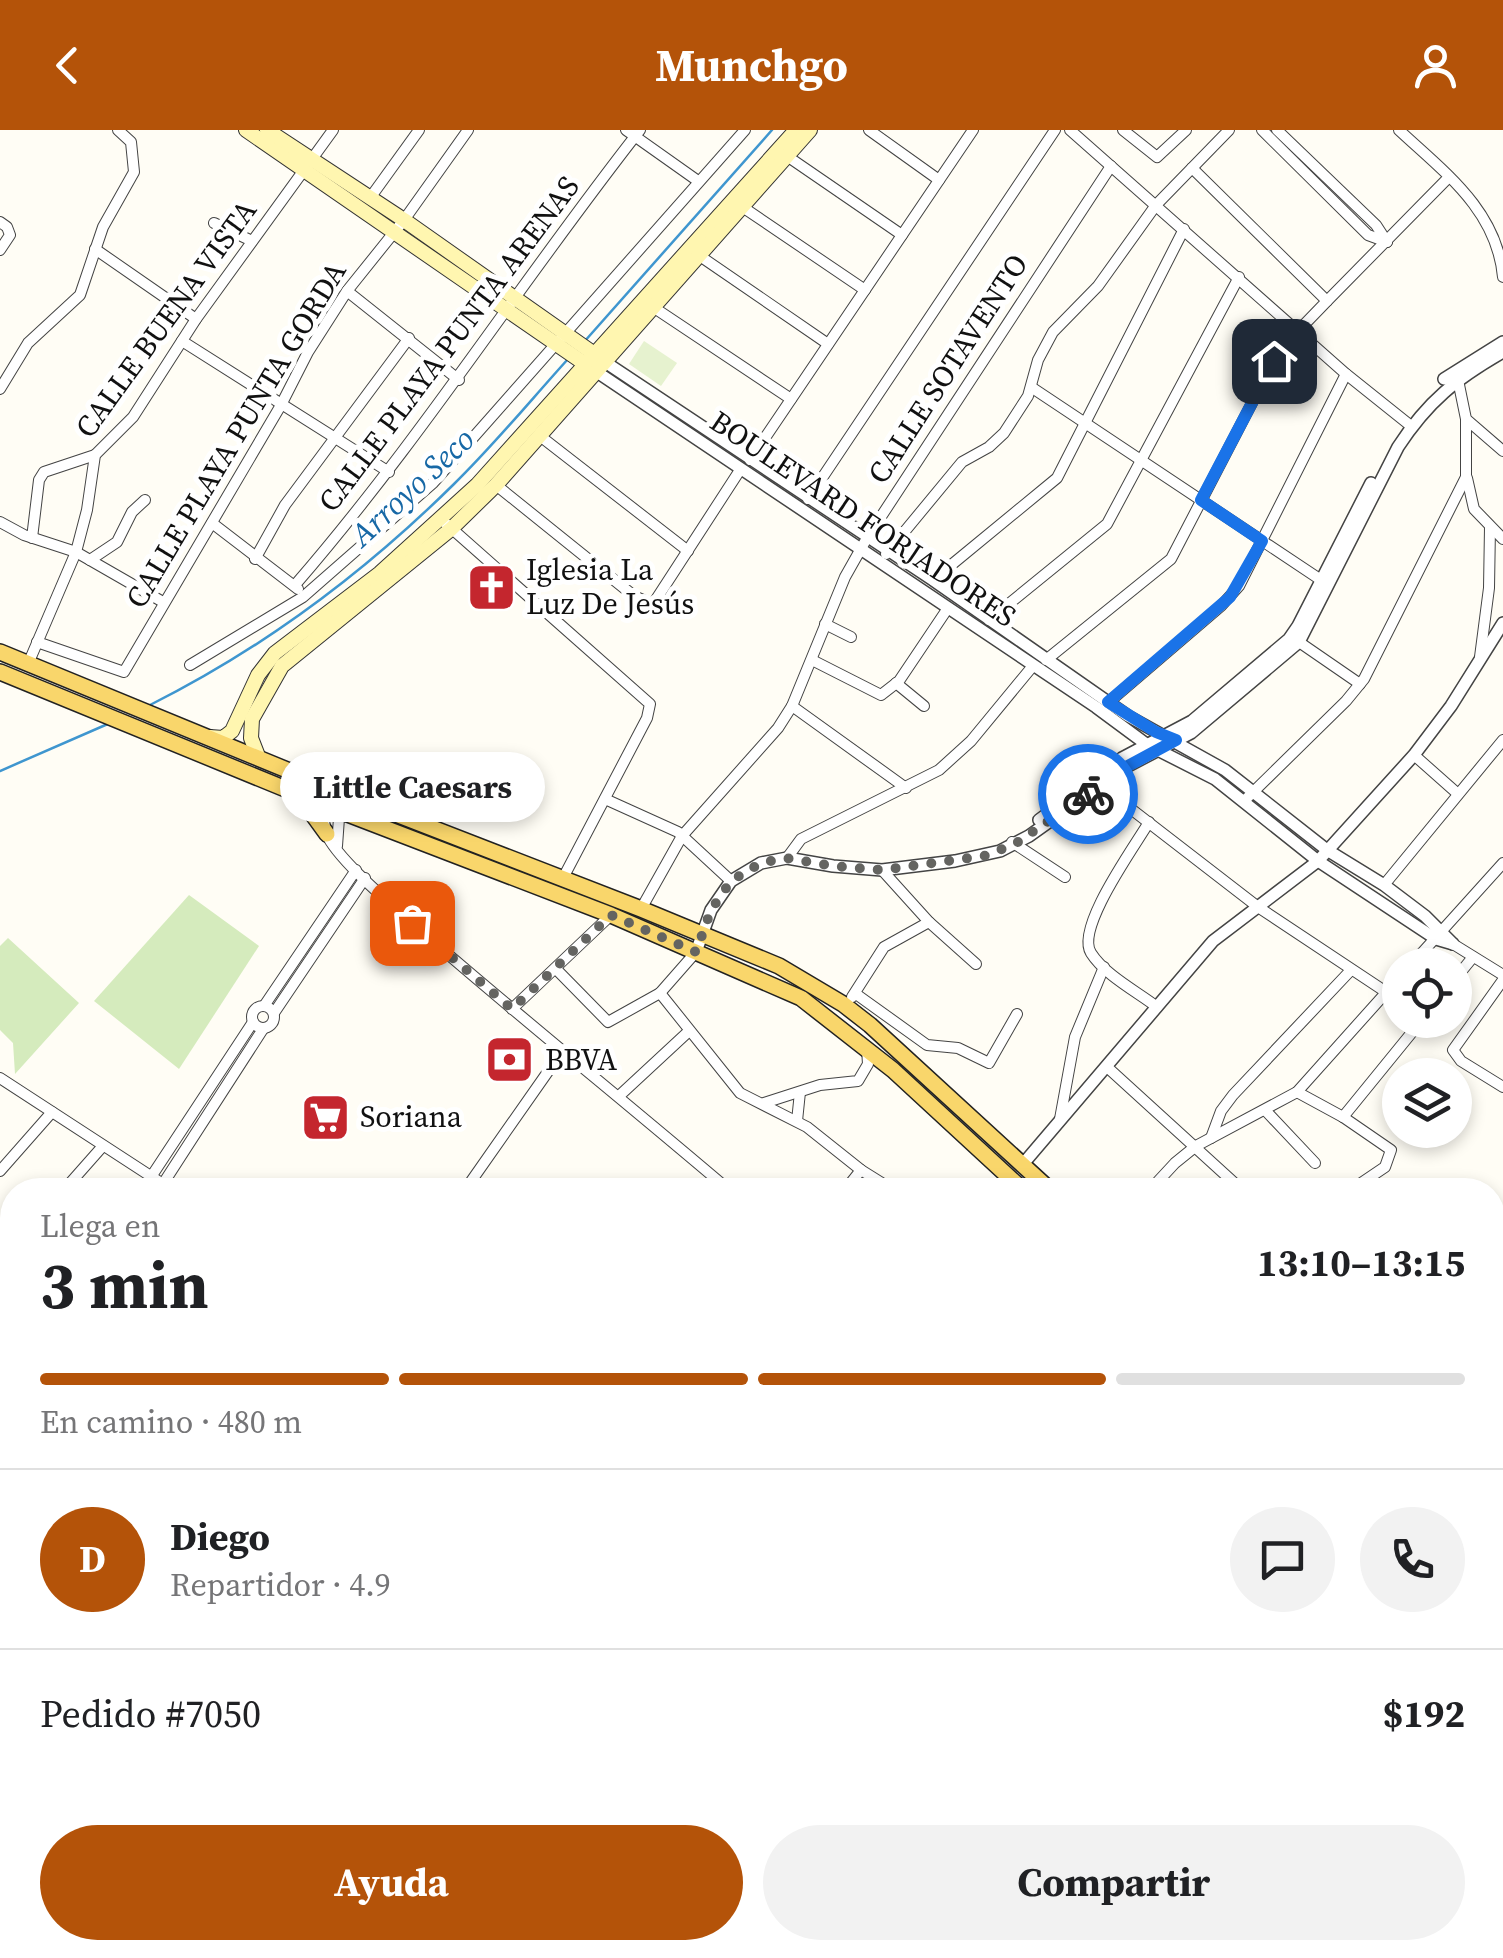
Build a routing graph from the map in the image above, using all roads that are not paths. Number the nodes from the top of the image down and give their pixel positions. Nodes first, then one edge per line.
1 (118, 130) edge
2 (246, 130) edge
3 (267, 130) edge
4 (333, 130) edge
5 (419, 130) edge
6 (468, 130) edge
7 (745, 130) edge
8 (796, 130) edge
9 (810, 130) edge
10 (869, 130) edge
11 (972, 130) edge
12 (1056, 130) edge
13 (1070, 130) edge
14 (1123, 130) edge
15 (1186, 130) edge
16 (1229, 130) edge
17 (1262, 130) edge
18 (1277, 130) edge
19 (1398, 130) edge
20 (634, 132) edge
21 (783, 153) junction
22 (309, 164) junction
23 (1111, 166) junction
24 (1192, 168) junction
25 (1449, 177) junction
26 (939, 180) junction
27 (698, 181) junction
28 (370, 198) junction
29 (1156, 205) junction
30 (741, 206) junction
31 (0, 222) edge
32 (214, 223) dead end
33 (399, 225) junction
34 (1184, 229) junction
35 (902, 234) junction
36 (252, 241) junction
37 (1387, 242) junction
38 (95, 249) junction
39 (0, 250) edge
40 (693, 252) junction
41 (1502, 263) edge
42 (1239, 277) junction
43 (1503, 277) edge
44 (865, 290) junction
45 (348, 291) junction
46 (1328, 301) junction
47 (512, 304) junction
48 (653, 306) junction
49 (196, 319) junction
50 (1295, 329) junction
51 (409, 338) junction
52 (182, 340) junction
53 (564, 340) junction
54 (1503, 342) edge
55 (828, 344) junction
56 (1503, 352) edge
57 (593, 361) junction
58 (1457, 373) junction
59 (1346, 374) junction
60 (459, 380) junction
61 (1030, 387) junction
62 (0, 389) edge
63 (792, 399) junction
64 (281, 405) junction
65 (1466, 419) junction
66 (1086, 424) junction
67 (1408, 424) junction
68 (540, 436) junction
69 (333, 437) junction
70 (1503, 451) edge
71 (95, 455) junction
72 (750, 460) junction
73 (1140, 460) junction
74 (740, 470) junction
75 (388, 472) junction
76 (1466, 477) junction
77 (496, 485) junction
78 (808, 499) junction
79 (145, 500) dead end
80 (1201, 500) junction
81 (0, 522) edge
82 (212, 523) junction
83 (447, 524) junction
84 (1490, 527) junction
85 (32, 538) junction
86 (867, 538) junction
87 (1503, 539) edge
88 (1262, 541) junction
89 (688, 551) junction
90 (859, 551) junction
91 (888, 551) junction
92 (76, 552) junction
93 (255, 559) junction
94 (90, 560) junction
95 (880, 563) junction
96 (933, 580) junction
97 (1321, 580) junction
98 (295, 585) junction
99 (1489, 588) junction
100 (1503, 595) edge
101 (303, 597) junction
102 (163, 602) junction
103 (948, 608) junction
104 (989, 620) junction
105 (1503, 623) edge
106 (825, 624) junction
107 (851, 636) dead end
108 (38, 642) junction
109 (1300, 642) junction
110 (0, 652) edge
111 (1480, 658) junction
112 (812, 660) junction
113 (1046, 660) junction
114 (28, 664) junction
115 (190, 665) dead end
116 (1032, 667) junction
117 (0, 672) edge
118 (896, 683) junction
119 (1360, 684) junction
120 (1108, 702) junction
121 (792, 706) junction
122 (924, 706) dead end
123 (208, 737) junction
124 (1171, 738) junction
125 (1503, 740) edge
126 (1146, 744) junction
127 (1160, 749) junction
128 (1414, 755) junction
129 (258, 756) junction
130 (1100, 785) junction
131 (906, 788) junction
132 (296, 790) junction
133 (339, 791) junction
134 (1255, 792) junction
135 (1458, 794) junction
136 (605, 799) junction
137 (1244, 801) junction
138 (334, 808) junction
139 (1149, 822) junction
140 (682, 836) junction
141 (332, 840) junction
142 (1014, 843) junction
143 (1327, 850) junction
144 (786, 858) junction
145 (1318, 861) junction
146 (1503, 863) edge
147 (882, 870) junction
148 (361, 874) junction
149 (1064, 877) dead end
150 (562, 880) junction
151 (731, 881) junction
152 (1384, 884) junction
153 (1258, 906) junction
154 (641, 908) junction
155 (611, 915) junction
156 (929, 922) junction
157 (702, 935) junction
158 (1439, 935) junction
159 (1453, 944) joint
160 (1427, 948) edge
161 (696, 952) junction
162 (1473, 956) joint
163 (976, 964) dead end
164 (1104, 967) junction
165 (556, 969) junction
166 (1351, 970) junction
167 (1503, 978) edge
168 (1382, 989) edge
169 (660, 993) junction
170 (1382, 996) edge
171 (850, 999) junction
172 (1157, 1007) junction
173 (269, 1009) junction
174 (512, 1009) junction
175 (1017, 1014) dead end
176 (258, 1026) junction
177 (688, 1032) junction
178 (1407, 1038) edge
179 (867, 1048) junction
180 (561, 1053) junction
181 (1107, 1067) junction
182 (1, 1078) edge
183 (1503, 1087) edge
184 (800, 1092) junction
185 (1297, 1092) junction
186 (619, 1096) junction
187 (764, 1103) junction
188 (1266, 1110) junction
189 (52, 1112) junction
190 (1343, 1117) junction
191 (1060, 1120) junction
192 (797, 1121) junction
193 (1211, 1138) junction
194 (1196, 1146) junction
195 (102, 1147) junction
196 (1314, 1163) dead end
197 (1023, 1164) junction
198 (862, 1170) junction
199 (0, 1171) edge
200 (151, 1177) joint
201 (75, 1178) edge
202 (170, 1178) edge
203 (473, 1178) edge
204 (716, 1178) edge
205 (855, 1178) edge
206 (874, 1178) edge
207 (1009, 1178) edge
208 (1038, 1178) edge
209 (1161, 1178) edge
210 (1229, 1178) edge
211 (1370, 1178) edge

1 - 38 street
2 - 22 main road, BOULEVARD FORJADORES
3 - 22 main road, BOULEVARD FORJADORES
4 - 22 street, CALLE BUENA VISTA
5 - 28 street
6 - 33 street, CALLE PLAYA PUNTA GORDA
7 - 27 street
8 - 21 main road
9 - 21 main road
10 - 26 street
11 - 26 street
12 - 78 street
13 - 23 street
14 - 15 street
16 - 24 street
17 - 37 street
18 - 37 street
19 - 25 street
20 - 27 street
20 - 47 street, CALLE PLAYA PUNTA ARENAS
21 - 30 main road
21 - 35 street
21 - 40 main road
22 - 28 main road, BOULEVARD FORJADORES
22 - 33 main road, BOULEVARD FORJADORES
22 - 36 street, CALLE BUENA VISTA
23 - 29 street
23 - 86 street, CALLE SOTAVENTO
24 - 29 street
24 - 46 street
25 - 37 street
25 - 41 street
26 - 35 street
27 - 53 street
28 - 33 main road, BOULEVARD FORJADORES
29 - 34 street
29 - 61 street
30 - 40 main road
30 - 44 street
31 - 39 street
32 - 36 street
33 - 45 street, CALLE PLAYA PUNTA GORDA
33 - 47 main road, BOULEVARD FORJADORES
34 - 42 street
34 - 66 street
35 - 44 street
36 - 49 street, CALLE BUENA VISTA
37 - 46 street
38 - 49 street
38 - 62 street
40 - 48 main road
40 - 55 street
40 - 57 main road
41 - 43 street
42 - 50 street
42 - 73 street
44 - 55 street
45 - 51 street
45 - 64 street, CALLE PLAYA PUNTA GORDA
46 - 50 street
47 - 53 main road, BOULEVARD FORJADORES
47 - 60 street, CALLE PLAYA PUNTA ARENAS
48 - 57 main road
48 - 63 street
49 - 52 street, CALLE BUENA VISTA
50 - 59 street
50 - 80 street
51 - 60 street
51 - 69 street
52 - 64 street
52 - 71 street, CALLE BUENA VISTA
53 - 57 main road, BOULEVARD FORJADORES
53 - 101 street
54 - 58 street
55 - 63 street
56 - 58 street
57 - 68 main road
57 - 72 street, BOULEVARD FORJADORES
57 - 74 street, BOULEVARD FORJADORES
57 - 83 main road
58 - 65 street
58 - 67 street
59 - 67 street
59 - 88 street
60 - 75 street, CALLE PLAYA PUNTA ARENAS
61 - 66 street
61 - 91 street
63 - 72 street
64 - 69 street
64 - 82 street, CALLE PLAYA PUNTA GORDA
65 - 70 street
65 - 76 street
66 - 73 street
66 - 96 street
67 - 97 street
67 - 109 street
68 - 77 main road
68 - 89 street
69 - 75 street
69 - 93 street
71 - 85 street
71 - 92 street, CALLE BUENA VISTA
72 - 78 street, BOULEVARD FORJADORES
73 - 80 street
73 - 104 street
74 - 89 street
74 - 90 street, BOULEVARD FORJADORES
75 - 98 street, CALLE PLAYA PUNTA ARENAS
76 - 84 street
76 - 119 street
77 - 83 main road
77 - 89 street
78 - 86 street, BOULEVARD FORJADORES
79 - 94 street
80 - 88 street
80 - 113 street
81 - 85 street
82 - 93 street
82 - 102 street, CALLE PLAYA PUNTA GORDA
83 - 123 main road
83 - 129 main road
83 - 136 street
84 - 87 street
84 - 99 street
85 - 92 street
86 - 90 street, CALLE SOTAVENTO
86 - 91 street, BOULEVARD FORJADORES
88 - 97 street
88 - 120 street
90 - 95 street, BOULEVARD FORJADORES
90 - 106 street, CALLE SOTAVENTO
91 - 95 street
91 - 96 street, BOULEVARD FORJADORES
92 - 94 street
92 - 108 street, CALLE BUENA VISTA
93 - 98 street
94 - 102 street
95 - 103 street, BOULEVARD FORJADORES
96 - 104 street, BOULEVARD FORJADORES
97 - 124 street
98 - 101 street
99 - 100 street
99 - 111 street
101 - 115 street
102 - 108 street, CALLE PLAYA PUNTA GORDA
103 - 116 street, BOULEVARD FORJADORES
103 - 118 street
104 - 113 street, BOULEVARD FORJADORES
105 - 111 street
106 - 107 street
106 - 112 street, CALLE SOTAVENTO
108 - 114 street, CALLE BUENA VISTA
109 - 119 street
109 - 124 street
110 - 114 main road
111 - 128 street
112 - 118 street
112 - 121 street, CALLE SOTAVENTO
113 - 120 street, BOULEVARD FORJADORES
114 - 123 main road
116 - 126 street, BOULEVARD FORJADORES
116 - 131 street
117 - 132 main road
118 - 122 street
119 - 134 street
120 - 124 street, BOULEVARD FORJADORES
121 - 131 street
121 - 140 street, CALLE SOTAVENTO
123 - 129 main road
124 - 126 street
124 - 127 street
124 - 134 street, BOULEVARD FORJADORES
125 - 135 street
126 - 127 street, BOULEVARD FORJADORES
126 - 142 street
127 - 130 street
127 - 137 street, BOULEVARD FORJADORES
128 - 135 street
128 - 143 street
129 - 133 main road
130 - 139 street
130 - 142 street
131 - 144 street
132 - 138 main road
132 - 141 main road
133 - 138 street
133 - 150 main road
134 - 137 street
134 - 143 street, BOULEVARD FORJADORES
135 - 152 street
136 - 140 street
136 - 150 street
137 - 145 street, BOULEVARD FORJADORES
138 - 141 street
138 - 155 main road
139 - 153 street
139 - 164 street
140 - 151 street
140 - 154 street, CALLE SOTAVENTO
141 - 148 street
142 - 147 street
142 - 149 street
143 - 145 street
143 - 152 street, BOULEVARD FORJADORES
144 - 147 street
144 - 151 street
145 - 153 street
145 - 158 street, BOULEVARD FORJADORES
146 - 158 street
147 - 156 street
148 - 173 street
148 - 174 street
150 - 154 main road
151 - 157 street
152 - 158 street, BOULEVARD FORJADORES
153 - 166 street
153 - 172 street
154 - 157 main road
155 - 161 main road
155 - 165 street
156 - 163 street
156 - 171 street
157 - 161 street
157 - 171 main road
158 - 159 street, BOULEVARD FORJADORES
158 - 160 street
159 - 162 street, BOULEVARD FORJADORES
161 - 169 street
161 - 179 main road
162 - 167 street, BOULEVARD FORJADORES
164 - 172 street
164 - 191 street
165 - 169 street
165 - 174 street
166 - 168 street
166 - 193 street
167 - 183 street
169 - 177 street
170 - 185 street
171 - 175 street
171 - 197 main road
172 - 181 street
173 - 176 street
173 - 176 street
174 - 180 street
176 - 200 street
176 - 202 street
177 - 186 street
177 - 187 street
178 - 190 street
179 - 184 street
179 - 207 main road
180 - 186 street
180 - 203 street
181 - 191 street
181 - 194 street
182 - 189 street
184 - 187 street
184 - 192 street
185 - 188 street
185 - 190 street
186 - 204 street
187 - 192 street
188 - 193 street
188 - 196 street
189 - 195 street
189 - 199 street
190 - 211 street
191 - 197 street
192 - 198 street
193 - 194 street
194 - 209 street
194 - 210 street
195 - 200 street
195 - 201 street
197 - 208 main road
198 - 205 street
198 - 206 street

